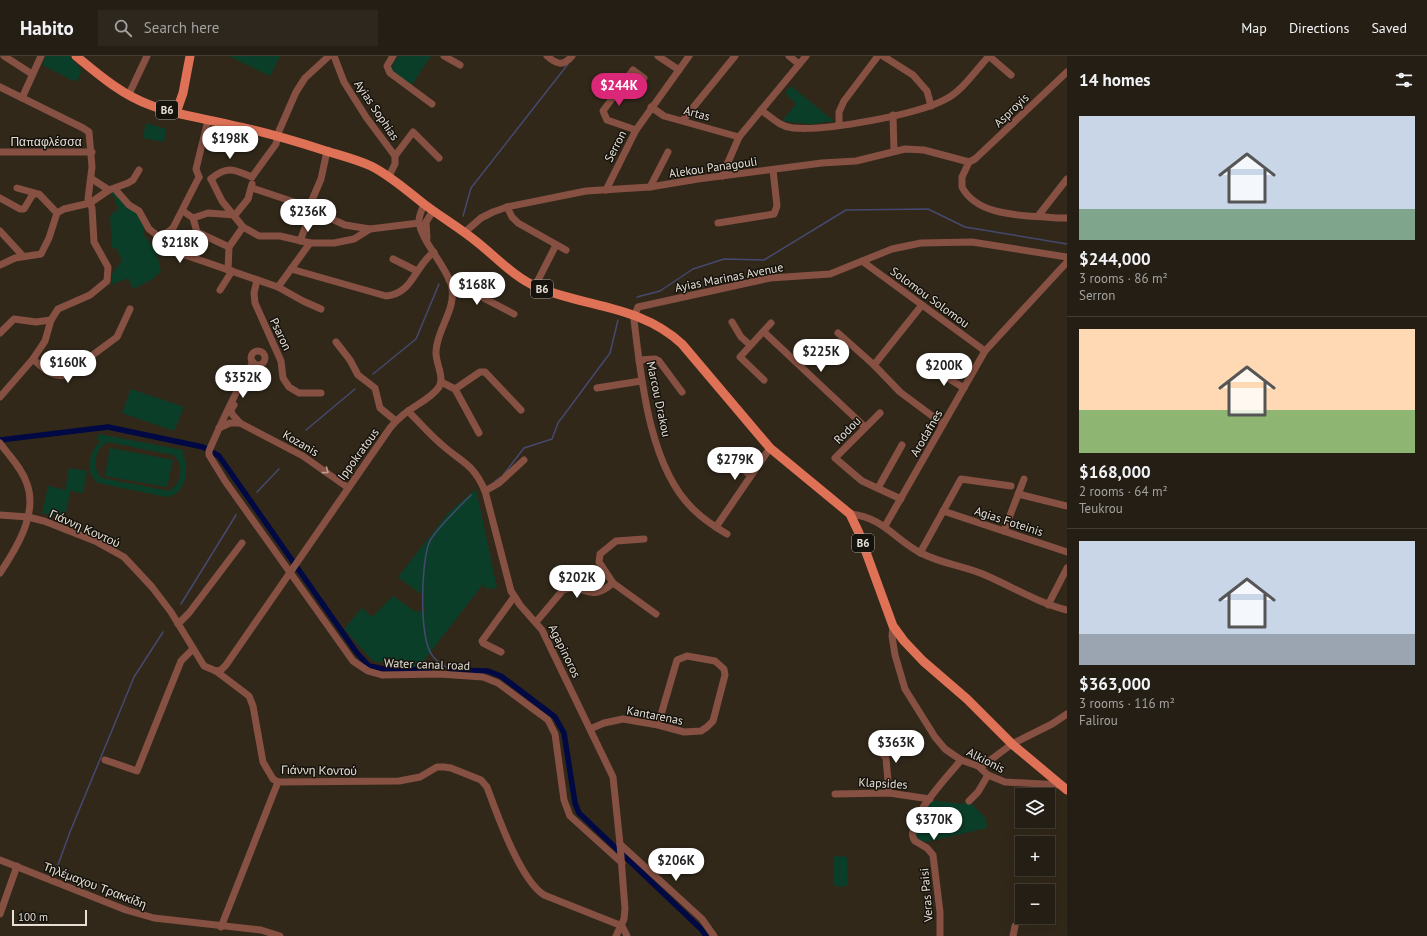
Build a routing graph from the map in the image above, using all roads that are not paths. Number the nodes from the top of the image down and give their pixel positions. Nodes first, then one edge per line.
1 (4, 56) edge
2 (41, 56) edge
3 (76, 56) edge
4 (147, 56) edge
5 (190, 56) edge
6 (329, 56) edge
7 (334, 56) edge
8 (393, 56) edge
9 (444, 56) edge
10 (547, 56) edge
11 (572, 56) edge
12 (658, 56) edge
13 (689, 56) edge
14 (735, 56) edge
15 (789, 56) edge
16 (806, 56) edge
17 (878, 56) edge
18 (883, 56) edge
19 (989, 56) edge
20 (799, 64) junction
21 (460, 66) dead end
22 (679, 70) junction
23 (1067, 72) edge
24 (32, 74) junction
25 (1011, 76) dead end
26 (644, 78) dead end
27 (0, 87) edge
28 (128, 94) junction
29 (22, 98) junction
30 (432, 104) dead end
31 (931, 106) junction
32 (651, 107) junction
33 (762, 110) junction
34 (176, 113) junction
35 (893, 115) junction
36 (208, 120) junction
37 (683, 120) junction
38 (839, 124) junction
39 (636, 130) junction
40 (278, 137) junction
41 (739, 137) junction
42 (327, 151) junction
43 (894, 151) junction
44 (0, 152) edge
45 (92, 152) junction
46 (668, 152) dead end
47 (395, 156) junction
48 (439, 158) dead end
49 (969, 162) junction
50 (139, 170) dead end
51 (773, 170) junction
52 (389, 176) junction
53 (722, 176) junction
54 (199, 177) junction
55 (252, 177) junction
56 (92, 179) junction
57 (211, 179) junction
58 (1067, 179) edge
59 (650, 187) junction
60 (17, 188) dead end
61 (252, 188) junction
62 (112, 190) junction
63 (606, 190) junction
64 (35, 193) junction
65 (0, 198) edge
66 (90, 203) junction
67 (424, 204) junction
68 (508, 207) junction
69 (310, 209) junction
70 (433, 210) junction
71 (183, 211) junction
72 (416, 212) dead end
73 (57, 213) junction
74 (235, 215) junction
75 (1038, 216) junction
76 (193, 218) junction
77 (1067, 218) edge
78 (416, 222) junction
79 (718, 223) dead end
80 (243, 227) junction
81 (370, 229) junction
82 (0, 231) edge
83 (197, 232) junction
84 (465, 232) junction
85 (160, 238) junction
86 (427, 240) junction
87 (300, 241) junction
88 (310, 243) junction
89 (556, 245) junction
90 (229, 247) junction
91 (566, 250) dead end
92 (434, 252) junction
93 (182, 254) junction
94 (23, 256) junction
95 (1067, 257) edge
96 (393, 259) dead end
97 (862, 261) junction
98 (1067, 262) edge
99 (0, 265) edge
100 (291, 269) junction
101 (230, 270) junction
102 (417, 271) junction
103 (257, 280) junction
104 (449, 280) junction
105 (535, 286) junction
106 (278, 288) junction
107 (220, 290) dead end
108 (922, 305) junction
109 (130, 309) dead end
110 (321, 309) dead end
111 (514, 314) dead end
112 (635, 314) junction
113 (51, 320) junction
114 (732, 322) dead end
115 (771, 323) dead end
116 (764, 332) junction
117 (0, 333) edge
118 (838, 333) dead end
119 (336, 342) dead end
120 (750, 345) junction
121 (985, 351) junction
122 (33, 359) junction
123 (639, 360) junction
124 (874, 365) junction
125 (935, 370) dead end
126 (764, 380) dead end
127 (441, 382) junction
128 (641, 382) junction
129 (597, 388) dead end
130 (964, 388) junction
131 (455, 390) junction
132 (682, 392) dead end
133 (321, 393) dead end
134 (0, 397) edge
135 (521, 410) dead end
136 (408, 411) junction
137 (880, 413) dead end
138 (396, 421) junction
139 (240, 423) junction
140 (943, 424) junction
141 (864, 427) junction
142 (219, 428) junction
143 (479, 433) dead end
144 (0, 443) edge
145 (902, 445) dead end
146 (770, 448) junction
147 (726, 454) dead end
148 (524, 460) dead end
149 (750, 475) junction
150 (1024, 479) dead end
151 (1010, 486) dead end
152 (348, 487) junction
153 (878, 488) junction
154 (485, 491) junction
155 (1018, 494) junction
156 (900, 499) junction
157 (1067, 506) edge
158 (943, 511) junction
159 (850, 514) junction
160 (0, 515) edge
161 (28, 517) junction
162 (885, 526) junction
163 (716, 527) junction
164 (1004, 531) junction
165 (727, 534) dead end
166 (644, 539) dead end
167 (242, 543) dead end
168 (1067, 552) edge
169 (920, 553) junction
170 (1067, 568) edge
171 (292, 570) junction
172 (0, 573) edge
173 (614, 583) junction
174 (514, 597) junction
175 (1048, 605) junction
176 (1067, 610) edge
177 (656, 614) dead end
178 (536, 622) junction
179 (178, 624) junction
180 (893, 626) junction
181 (193, 649) junction
182 (501, 652) dead end
183 (216, 671) junction
184 (1067, 714) edge
185 (658, 725) junction
186 (590, 729) junction
187 (1012, 744) junction
188 (877, 747) dead end
189 (105, 760) dead end
190 (961, 760) junction
191 (981, 767) junction
192 (988, 775) junction
193 (278, 782) junction
194 (1064, 788) edge
195 (889, 792) junction
196 (835, 794) dead end
197 (930, 798) junction
198 (969, 801) dead end
199 (621, 846) junction
200 (0, 860) edge
201 (622, 861) junction
202 (17, 866) junction
203 (0, 914) edge
204 (622, 926) junction
205 (1015, 926) dead end
206 (221, 927) junction
207 (280, 936) edge
208 (616, 936) edge
209 (626, 936) edge
210 (714, 936) edge
211 (940, 936) edge
212 (1013, 936) edge

1 - 24 street
2 - 24 street
3 - 28 main road, B6
4 - 28 street
5 - 34 main road
6 - 40 street
7 - 47 street, Ayias Sophias
8 - 30 street
9 - 21 street
10 - 11 street
12 - 22 street
13 - 22 street, Serron
14 - 37 street
15 - 20 street
16 - 20 street
17 - 38 street
18 - 31 street
19 - 25 street
19 - 31 street
20 - 33 street
22 - 32 street, Serron
23 - 49 street, Asproyis
24 - 29 street
26 - 39 street
27 - 29 street
28 - 34 main road, B6
29 - 45 street
31 - 35 street
32 - 37 street, Artas
32 - 39 street, Serron
33 - 38 street
33 - 41 street
34 - 36 main road, B6
35 - 38 street
35 - 43 street
36 - 40 main road, B6
36 - 54 street
37 - 41 street, Artas
39 - 63 street, Serron
40 - 42 main road, B6
40 - 55 street
41 - 53 street
42 - 52 main road, B6
42 - 69 street
43 - 49 street, Alekou Panagouli
43 - 51 street, Alekou Panagouli
44 - 45 street, Παπαφλέσσα
45 - 56 street
46 - 59 street
47 - 48 street
47 - 52 street, Ayias Sophias
49 - 75 street
50 - 62 street
51 - 53 street, Alekou Panagouli
51 - 79 street
52 - 67 main road, B6
53 - 59 street, Alekou Panagouli
54 - 57 street
54 - 71 street
55 - 57 street
55 - 61 street
56 - 62 street
56 - 66 street
57 - 74 street
58 - 75 street
59 - 63 street, Alekou Panagouli
60 - 64 street
61 - 69 street
61 - 74 street
62 - 66 street
62 - 85 street
63 - 68 street, Alekou Panagouli
64 - 65 street
64 - 73 street
66 - 73 street
66 - 113 street
67 - 70 main road, B6
67 - 78 street
68 - 84 street, Alekou Panagouli
68 - 89 street
69 - 81 street
69 - 87 street
70 - 84 main road, B6
70 - 86 street
71 - 76 street
71 - 85 street
72 - 78 street
73 - 94 street
74 - 76 street
74 - 80 street
75 - 77 street
76 - 83 street
78 - 81 street
78 - 86 street
80 - 87 street
80 - 90 street
81 - 88 street
82 - 94 street
83 - 90 street
83 - 93 street
84 - 105 main road, B6
85 - 93 street
86 - 92 street
87 - 88 street
88 - 100 street
89 - 91 street
89 - 105 street
90 - 101 street
92 - 102 street
92 - 104 street
93 - 101 street
94 - 99 street
95 - 97 street, Ayias Marinas Avenue
96 - 102 street
97 - 108 street, Solomou Solomou
97 - 112 street, Ayias Marinas Avenue
98 - 121 street, Arodafnes
100 - 102 street
100 - 106 street
101 - 103 street
101 - 107 street
103 - 106 street
103 - 133 street, Psaron
104 - 111 street
104 - 127 street
105 - 112 main road, B6
106 - 110 street
108 - 121 street, Solomou Solomou
108 - 124 street
109 - 122 street
112 - 123 street, Marcou Drakou
112 - 146 main road, B6
113 - 117 street
113 - 122 street
114 - 120 street
115 - 116 street
116 - 120 street
116 - 141 street
118 - 124 street
119 - 138 street
120 - 126 street
121 - 130 street, Arodafnes
122 - 134 street
123 - 128 street, Marcou Drakou
123 - 132 street
124 - 140 street
125 - 130 street
127 - 131 street
127 - 136 street, Ippokratous
128 - 129 street
128 - 163 street, Marcou Drakou
130 - 140 street, Arodafnes
131 - 135 street
131 - 143 street
136 - 138 street, Ippokratous
136 - 154 street, Agapinoros
137 - 141 street, Rodou
138 - 152 street, Ippokratous
139 - 142 street
139 - 142 street, Kozanis
139 -> 152 street, Kozanis
140 - 156 street, Arodafnes
141 - 153 street, Rodou
142 - 171 street, Water canal road
144 - 161 street
145 - 153 street
146 - 149 street
146 - 159 main road, B6
147 - 149 street
148 - 154 street
149 - 163 street
150 - 155 street
151 - 158 street
152 - 171 street, Ippokratous
153 - 156 street, Rodou
154 - 174 street, Agapinoros
155 - 157 street
155 - 164 street
156 - 162 street, Arodafnes
158 - 164 street, Agias Foteinis
158 - 169 street
159 - 162 street
159 - 180 main road, B6
160 - 161 street, Γιάννη Κοντού
161 - 172 street
161 - 179 street, Γιάννη Κοντού
162 - 169 street
163 - 165 street, Marcou Drakou
164 - 168 street, Agias Foteinis
166 - 173 street
167 - 179 street
169 - 175 street
170 - 175 street
171 - 183 street, Ippokratous
171 - 201 street, Water canal road
173 - 177 street
173 - 178 street
174 - 178 street, Agapinoros
174 - 182 street
175 - 176 street
178 - 186 street, Agapinoros
179 - 181 street, Γιάννη Κοντού
180 - 187 main road, B6
180 - 190 street, Alkionis
181 - 183 street, Γιάννη Κοντού
181 - 189 street
183 - 193 street, Γιάννη Κοντού
184 - 187 street
185 - 185 street, Kantarenas
185 - 186 street, Kantarenas
186 - 199 street, Agapinoros
187 - 191 street
187 - 194 main road, B6
188 - 195 street
190 - 191 street, Alkionis
190 - 197 street, Veras Paisi
191 - 192 street, Alkionis
192 - 194 street, Alkionis
192 - 198 street
193 - 204 street, Γιάννη Κοντού
193 - 206 street
195 - 196 street, Klapsides
195 - 197 street, Klapsides
197 - 211 street, Veras Paisi
199 - 201 street, Agapinoros
199 - 210 street
200 - 202 street, Τηλέμαχου Τρακκίδη
201 - 204 street, Agapinoros
202 - 203 street
202 - 206 street, Τηλέμαχου Τρακκίδη
204 - 208 street, Agapinoros
204 - 209 street
205 - 212 street
206 - 207 street, Τηλέμαχου Τρακκίδη

